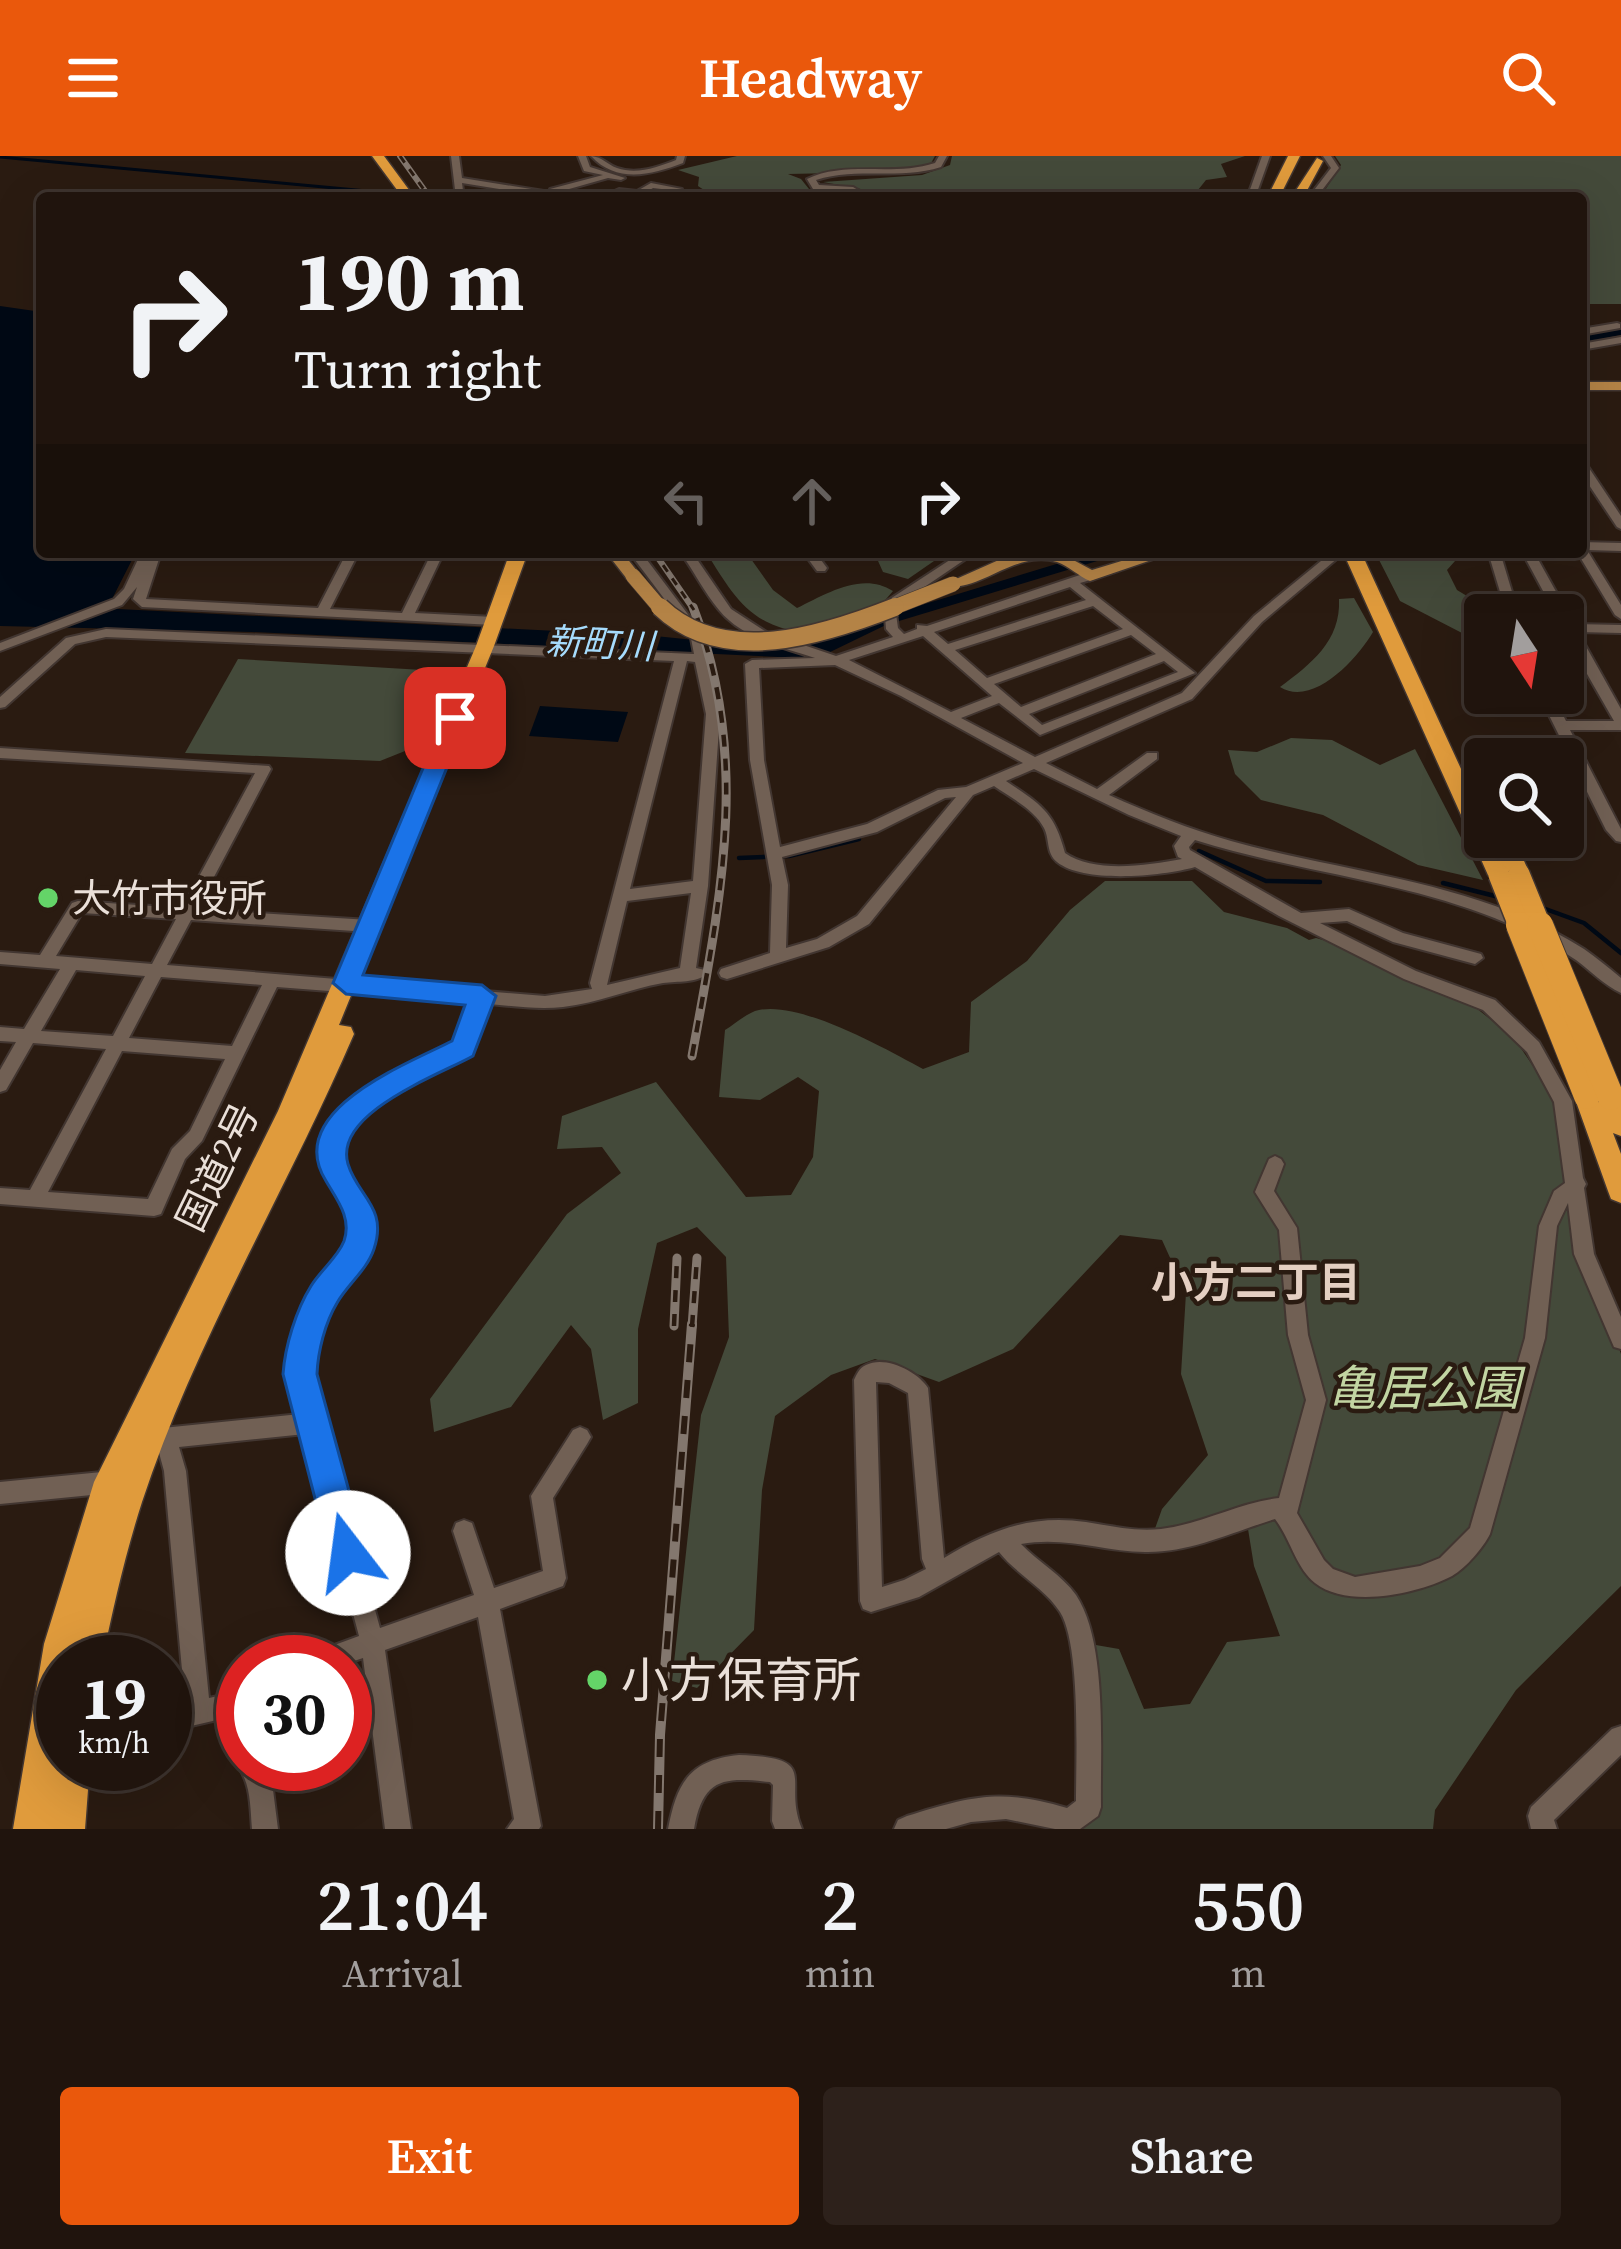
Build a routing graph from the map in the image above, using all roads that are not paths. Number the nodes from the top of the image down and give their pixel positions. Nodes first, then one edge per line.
1 (382, 156) edge
2 (455, 156) edge
3 (582, 156) edge
4 (595, 156) edge
5 (640, 156) edge
6 (681, 156) edge
7 (943, 156) edge
8 (1266, 156) edge
9 (1294, 156) edge
10 (1322, 158) edge
11 (657, 170) junction
12 (612, 176) junction
13 (628, 179) dead end
14 (454, 181) junction
15 (678, 189) dead end
16 (408, 192) edge
17 (456, 192) edge
18 (531, 192) edge
19 (552, 192) edge
20 (642, 192) edge
21 (856, 192) edge
22 (1253, 192) edge
23 (1276, 192) edge
24 (1301, 192) edge
25 (1317, 192) edge
26 (1618, 326) dead end
27 (1587, 331) edge
28 (1621, 340) edge
29 (1587, 346) edge
30 (1587, 386) edge
31 (1621, 386) edge
32 (1587, 473) edge
33 (1621, 525) edge
34 (1587, 547) edge
35 (1621, 547) edge
36 (1587, 557) edge
37 (150, 558) edge
38 (153, 558) edge
39 (350, 558) edge
40 (435, 558) edge
41 (517, 558) edge
42 (529, 558) edge
43 (619, 558) edge
44 (639, 558) edge
45 (680, 558) edge
46 (690, 558) edge
47 (814, 558) edge
48 (956, 558) edge
49 (1021, 558) edge
50 (1063, 558) edge
51 (1146, 558) edge
52 (1316, 558) edge
53 (1333, 558) edge
54 (1356, 558) edge
55 (1371, 558) edge
56 (1496, 558) edge
57 (1531, 558) edge
58 (821, 568) dead end
59 (1321, 570) junction
60 (1089, 574) junction
61 (1071, 582) junction
62 (1507, 594) edge
63 (1550, 594) edge
64 (1095, 601) junction
65 (322, 613) junction
66 (1621, 615) edge
67 (406, 618) junction
68 (1584, 624) edge
69 (922, 628) junction
70 (1621, 629) edge
71 (1132, 630) junction
72 (897, 634) junction
73 (1401, 636) junction
74 (494, 638) junction
75 (0, 647) edge
76 (946, 649) junction
77 (703, 656) junction
78 (1166, 656) junction
79 (681, 658) junction
80 (823, 658) junction
81 (1584, 658) edge
82 (986, 683) junction
83 (1001, 697) junction
84 (0, 704) edge
85 (1020, 713) junction
86 (1556, 714) edge
87 (950, 717) junction
88 (1621, 724) edge
89 (1561, 725) junction
90 (0, 753) edge
91 (1152, 756) dead end
92 (1464, 759) edge
93 (1030, 762) junction
94 (993, 779) junction
95 (968, 791) junction
96 (1099, 795) junction
97 (1192, 833) junction
98 (1621, 837) edge
99 (776, 853) junction
100 (1506, 858) edge
101 (1198, 861) junction
102 (1509, 875) junction
103 (700, 886) junction
104 (620, 896) junction
105 (188, 914) junction
106 (1301, 919) junction
107 (369, 926) junction
108 (778, 956) junction
109 (0, 958) edge
110 (1475, 958) dead end
111 (44, 962) junction
112 (71, 964) junction
113 (158, 970) junction
114 (728, 973) dead end
115 (273, 979) junction
116 (354, 984) junction
117 (1621, 988) edge
118 (602, 994) junction
119 (482, 996) junction
120 (0, 1034) edge
121 (28, 1036) junction
122 (118, 1044) junction
123 (236, 1053) junction
124 (0, 1084) edge
125 (1599, 1097) junction
126 (1621, 1125) edge
127 (1275, 1164) dead end
128 (1577, 1184) junction
129 (1621, 1191) edge
130 (0, 1196) edge
131 (35, 1198) junction
132 (1621, 1340) edge
133 (312, 1423) junction
134 (580, 1437) dead end
135 (148, 1439) junction
136 (121, 1482) junction
137 (0, 1493) edge
138 (1286, 1514) junction
139 (464, 1531) dead end
140 (1003, 1540) junction
141 (939, 1575) junction
142 (487, 1601) junction
143 (90, 1635) edge
144 (371, 1635) edge
145 (372, 1640) joint
146 (216, 1679) edge
147 (1621, 1738) edge
148 (70, 1791) edge
149 (261, 1791) edge
150 (31, 1829) edge
151 (67, 1829) edge
152 (266, 1829) edge
153 (398, 1829) edge
154 (520, 1829) edge
155 (681, 1829) edge
156 (789, 1829) edge
157 (908, 1829) edge
158 (1544, 1829) edge

1 - 16 highway
2 - 14 street
3 - 12 street
4 - 11 street
5 - 11 street
6 - 11 street
7 - 21 street
8 - 22 street
9 - 23 highway
10 - 24 highway
10 - 25 street
12 - 13 street
12 - 19 street
14 - 17 street
14 - 18 street
15 - 20 street
26 - 27 street
28 - 29 street
30 - 31 main road
32 - 33 street
34 - 35 street
36 - 66 street
37 - 75 street
38 - 65 street
39 - 65 street
40 - 67 street
41 - 74 highway, 国道2号
42 - 74 highway, 国道2号
43 - 49 main road, bridge
44 - 77 street
45 - 80 street
46 - 80 street
47 - 58 street
48 - 72 street
50 - 60 main road
51 - 60 main road
52 - 59 street
53 - 59 street
54 - 73 highway
55 - 73 highway
56 - 62 street
57 - 63 street
59 - 93 street
60 - 61 street
61 - 64 street
61 - 69 street
64 - 71 street
64 - 76 street
65 - 67 street
67 - 74 street
68 - 70 street
69 - 72 street
69 - 76 street
71 - 78 street
71 - 82 street
72 - 80 street
73 - 92 highway
73 - 102 highway
74 - 79 street
74 - 84 street
74 - 107 highway, 国道2号
74 - 116 highway, 国道2号
76 - 82 street
77 - 79 street
77 - 103 street
78 - 85 street
78 - 85 street
79 - 104 street
80 - 87 street
80 - 93 street
80 - 99 street
81 - 88 street
82 - 83 street
83 - 85 street
83 - 87 street
86 - 89 street
87 - 93 street
88 - 89 street
89 - 98 street
90 - 105 street
91 - 96 street
93 - 94 street
93 - 96 street
94 - 95 street
94 - 101 street
95 - 99 street
95 - 108 street
96 - 97 street
97 - 101 street
97 - 117 street
99 - 108 street
100 - 102 highway
101 - 106 street
102 - 125 highway, bridge
103 - 104 street
103 - 118 street
104 - 118 street
105 - 107 street
105 - 111 street
105 - 113 street
106 - 110 street
106 - 128 street
107 - 116 highway, 国道2号
108 - 114 street
109 - 111 street
111 - 112 street
112 - 113 street
112 - 121 street
113 - 115 street
113 - 122 street
115 - 116 street
115 - 123 street
116 - 119 street
116 - 135 highway, 国道2号
118 - 119 street
119 - 133 street
120 - 121 street
121 - 122 street
121 - 124 street
122 - 123 street
122 - 131 street
123 - 131 street
125 - 126 highway
125 - 129 highway
127 - 138 street
128 - 132 street
128 - 138 street
130 - 131 street
133 - 135 street
133 - 144 street
134 - 142 street
135 - 136 highway, 国道2号
135 - 146 street
136 - 137 street
136 - 143 highway, 国道2号
136 - 150 highway, 国道2号
138 - 140 street
139 - 142 street
140 - 141 street
140 - 157 street
141 - 141 street
142 - 145 street
142 - 154 street
145 - 153 street
147 - 158 street
148 - 151 highway
149 - 152 street
155 - 156 street

